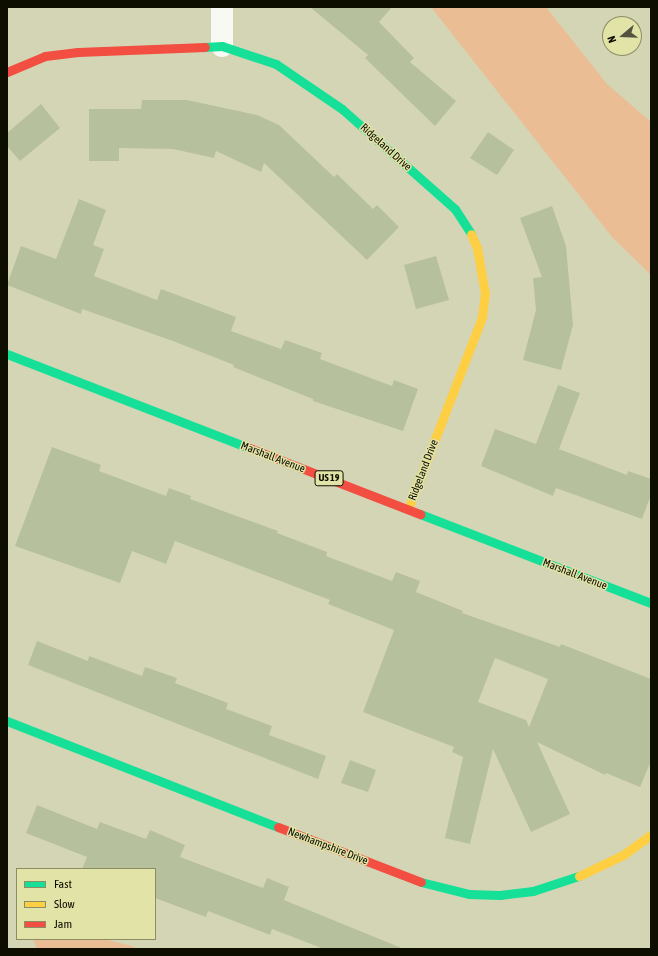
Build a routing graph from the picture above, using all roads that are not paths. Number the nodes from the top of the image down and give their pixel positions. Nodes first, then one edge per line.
1 (222, 7) edge
2 (222, 46) junction
3 (7, 72) edge
4 (7, 354) edge
5 (408, 509) junction
6 (651, 603) edge
7 (7, 721) edge
8 (651, 835) edge

1 - 2 street
2 - 3 street, Ridgeland Drive
2 - 5 street, Ridgeland Drive
4 - 5 street, Marshall Avenue / US 19
5 - 6 street, Marshall Avenue / US 19
7 - 8 street, Newhampshire Drive

